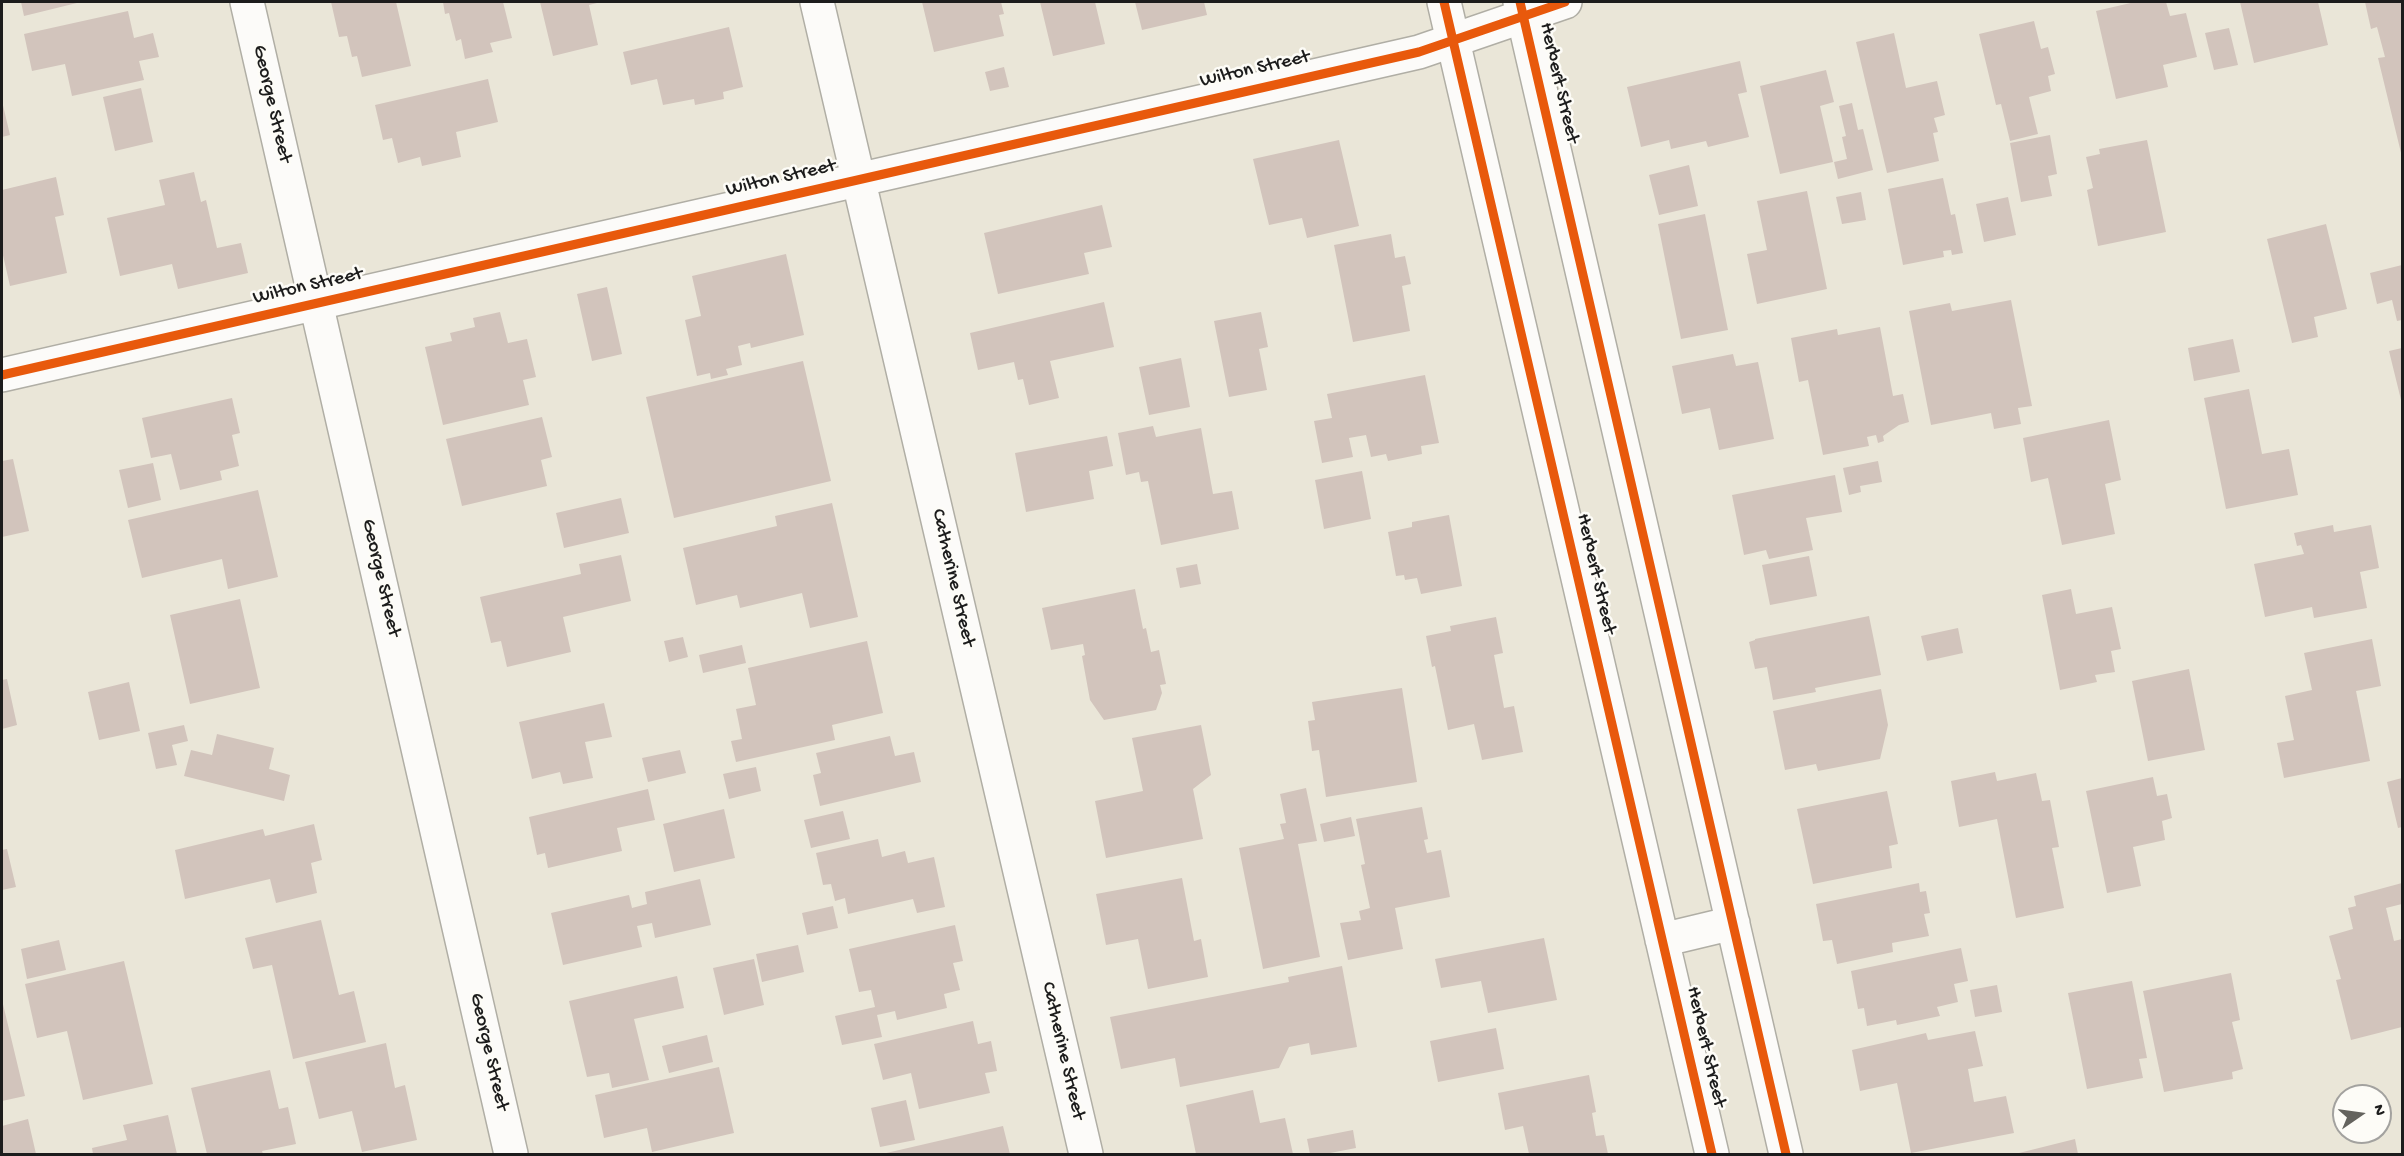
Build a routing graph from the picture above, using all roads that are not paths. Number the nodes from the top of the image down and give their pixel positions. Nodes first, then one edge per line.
1 (247, 2) edge
2 (817, 2) edge
3 (1444, 2) edge
4 (1565, 2) edge
5 (1522, 8) edge
6 (1453, 41) junction
7 (858, 179) junction
8 (318, 304) junction
9 (2, 375) edge
10 (1733, 923) junction
11 (1662, 940) junction
12 (511, 1155) edge
13 (1086, 1155) edge
14 (1712, 1155) edge
15 (1786, 1155) edge

1 - 8 street, George Street
2 - 7 street, Catherine Street
3 - 6 street, Herbert Street
4 - 5 street, Wilton Street
5 - 6 street, Wilton Street
5 - 10 street, Herbert Street
6 - 7 street, Wilton Street
6 - 11 street, Herbert Street
7 - 8 street, Wilton Street
7 - 13 street, Catherine Street
8 - 9 street, Wilton Street
8 - 12 street, George Street
10 - 11 street
10 - 15 street, Herbert Street
11 - 14 street, Herbert Street

